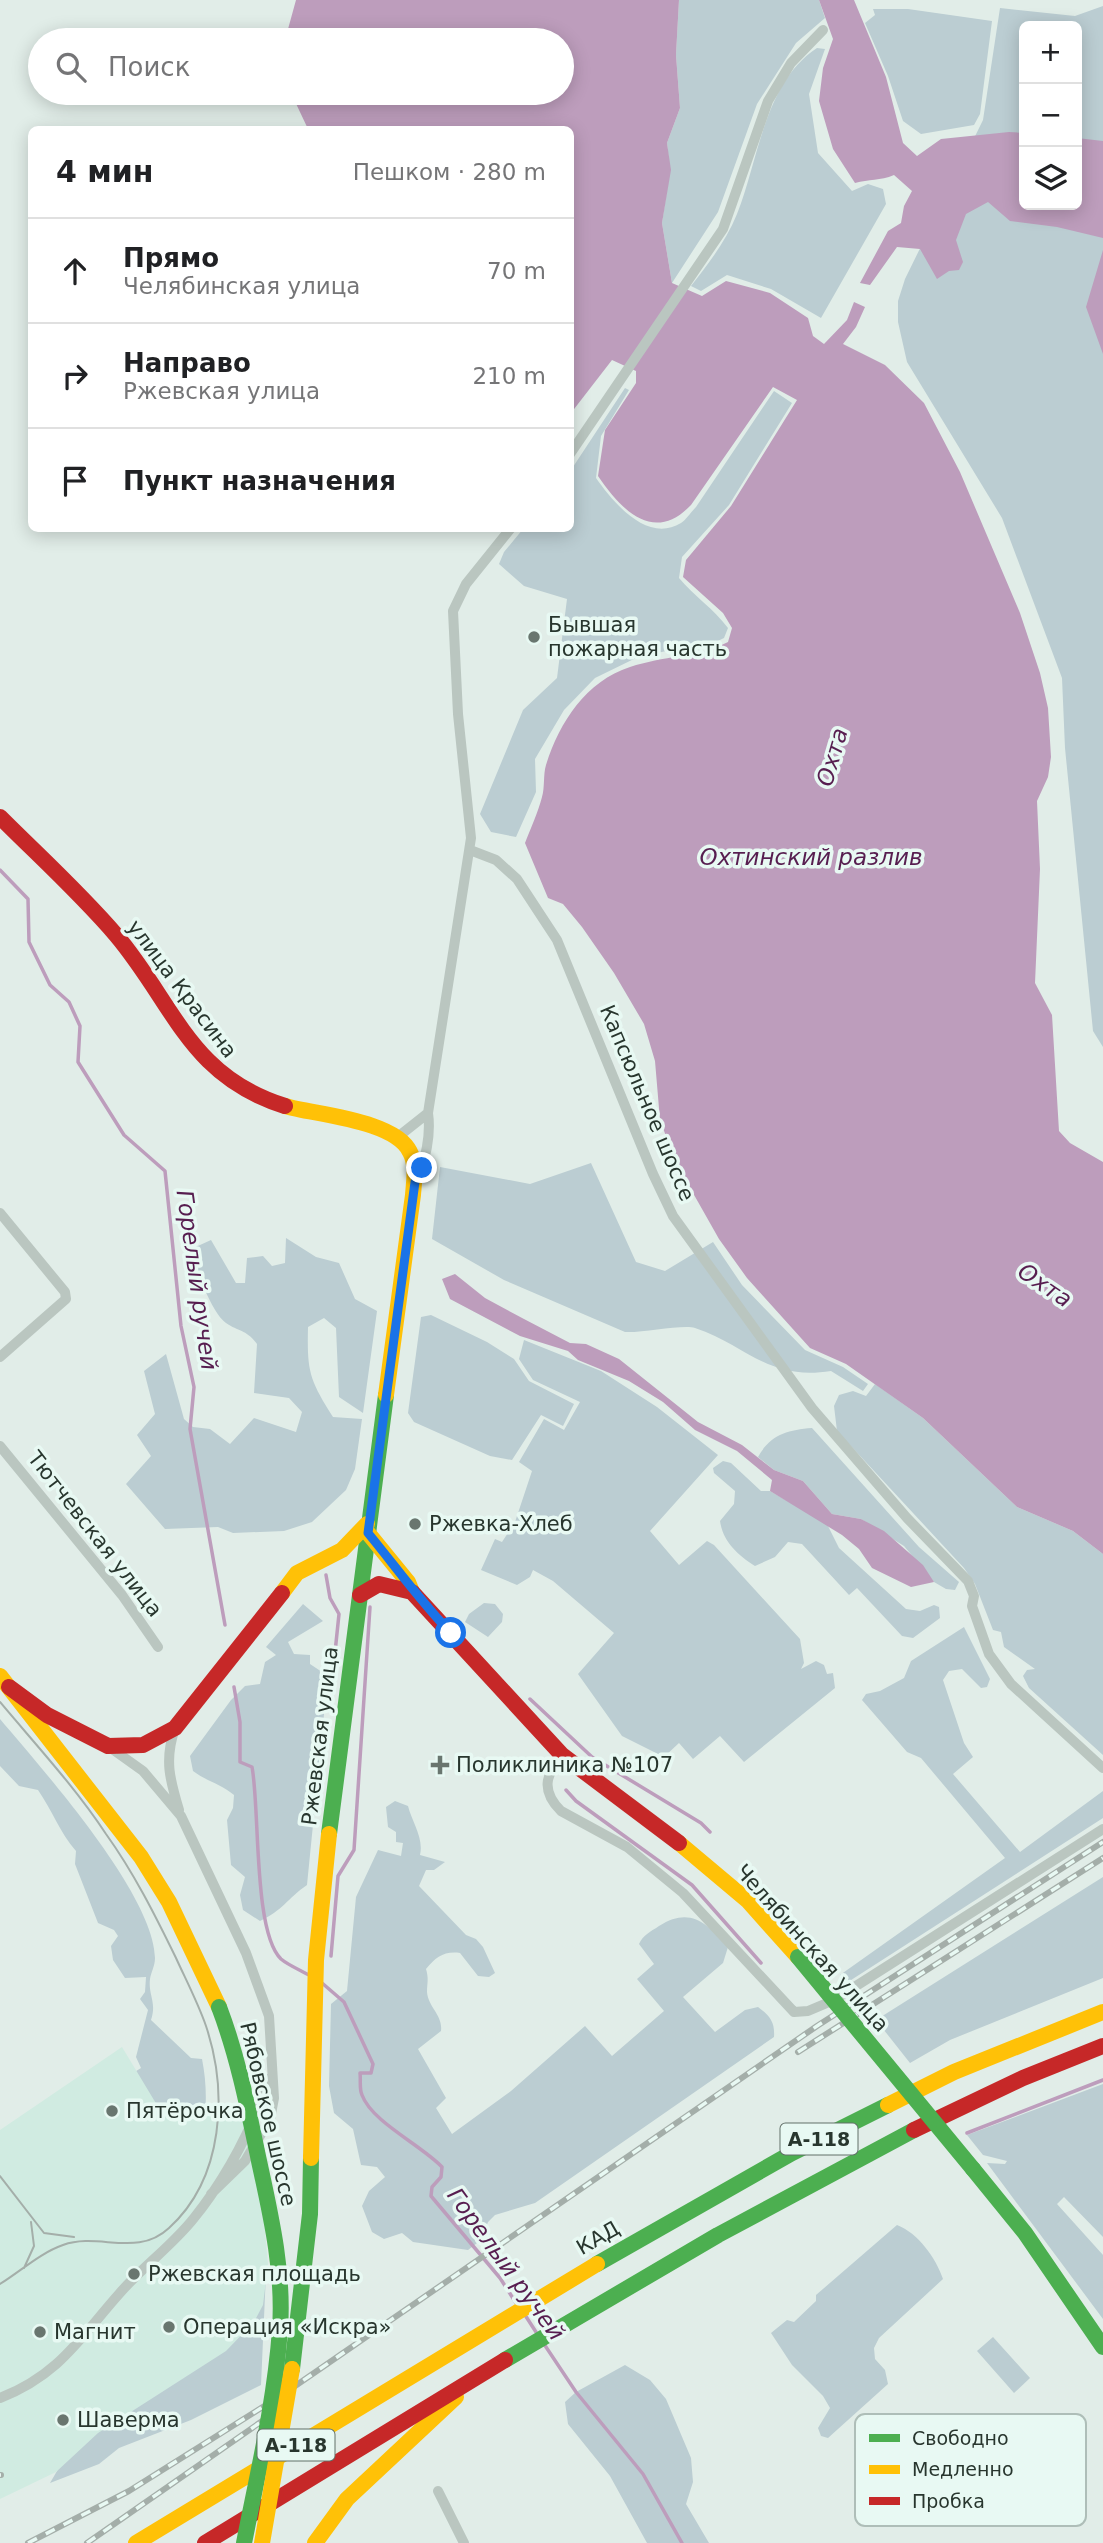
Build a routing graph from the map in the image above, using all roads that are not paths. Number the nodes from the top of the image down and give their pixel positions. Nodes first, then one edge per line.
1 (823, 30) dead end
2 (574, 448) edge
3 (508, 532) edge
4 (0, 817) edge
5 (470, 850) junction
6 (428, 1113) junction
7 (399, 1136) junction
8 (415, 1182) junction
9 (0, 1213) edge
10 (0, 1357) edge
11 (0, 1446) edge
12 (369, 1527) junction
13 (412, 1592) junction
14 (360, 1595) junction
15 (158, 1647) dead end
16 (5, 1681) edge
17 (175, 1728) junction
18 (108, 1746) junction
19 (562, 1755) junction
20 (1103, 1768) edge
21 (181, 1816) junction
22 (1103, 1829) edge
23 (1103, 2012) edge
24 (1103, 2046) edge
25 (1103, 2347) edge
26 (477, 2377) junction
27 (0, 2398) edge
28 (438, 2491) dead end
29 (136, 2543) edge
30 (205, 2543) edge
31 (244, 2543) edge
32 (262, 2543) edge
33 (315, 2543) edge
34 (464, 2543) edge

1 - 2 street
3 - 5 street
4 - 7 main road, улица Красина
5 - 6 street, Ржевская улица
5 - 20 street, Капсюльное шоссе
6 - 7 street
6 - 8 street, Ржевская улица
7 - 8 main road
8 - 12 main road, Ржевская улица
9 - 10 street
11 - 15 street, Тютчевская улица
12 - 13 main road, Челябинская улица
12 - 14 main road, Ржевская улица
12 - 17 main road
13 - 14 main road
13 - 19 main road, Челябинская улица
14 - 32 main road, Ржевская улица, bridge
16 - 18 main road
16 - 31 main road, Рябовское шоссе, bridge
17 - 18 main road
17 - 21 street
18 - 21 street
19 - 22 street
19 - 25 main road, Челябинская улица, bridge
21 - 27 street
23 - 29 main road, КАД / А-118
24 - 26 main road, А-118
26 - 30 main road, А-118
26 - 33 main road
28 - 34 street

